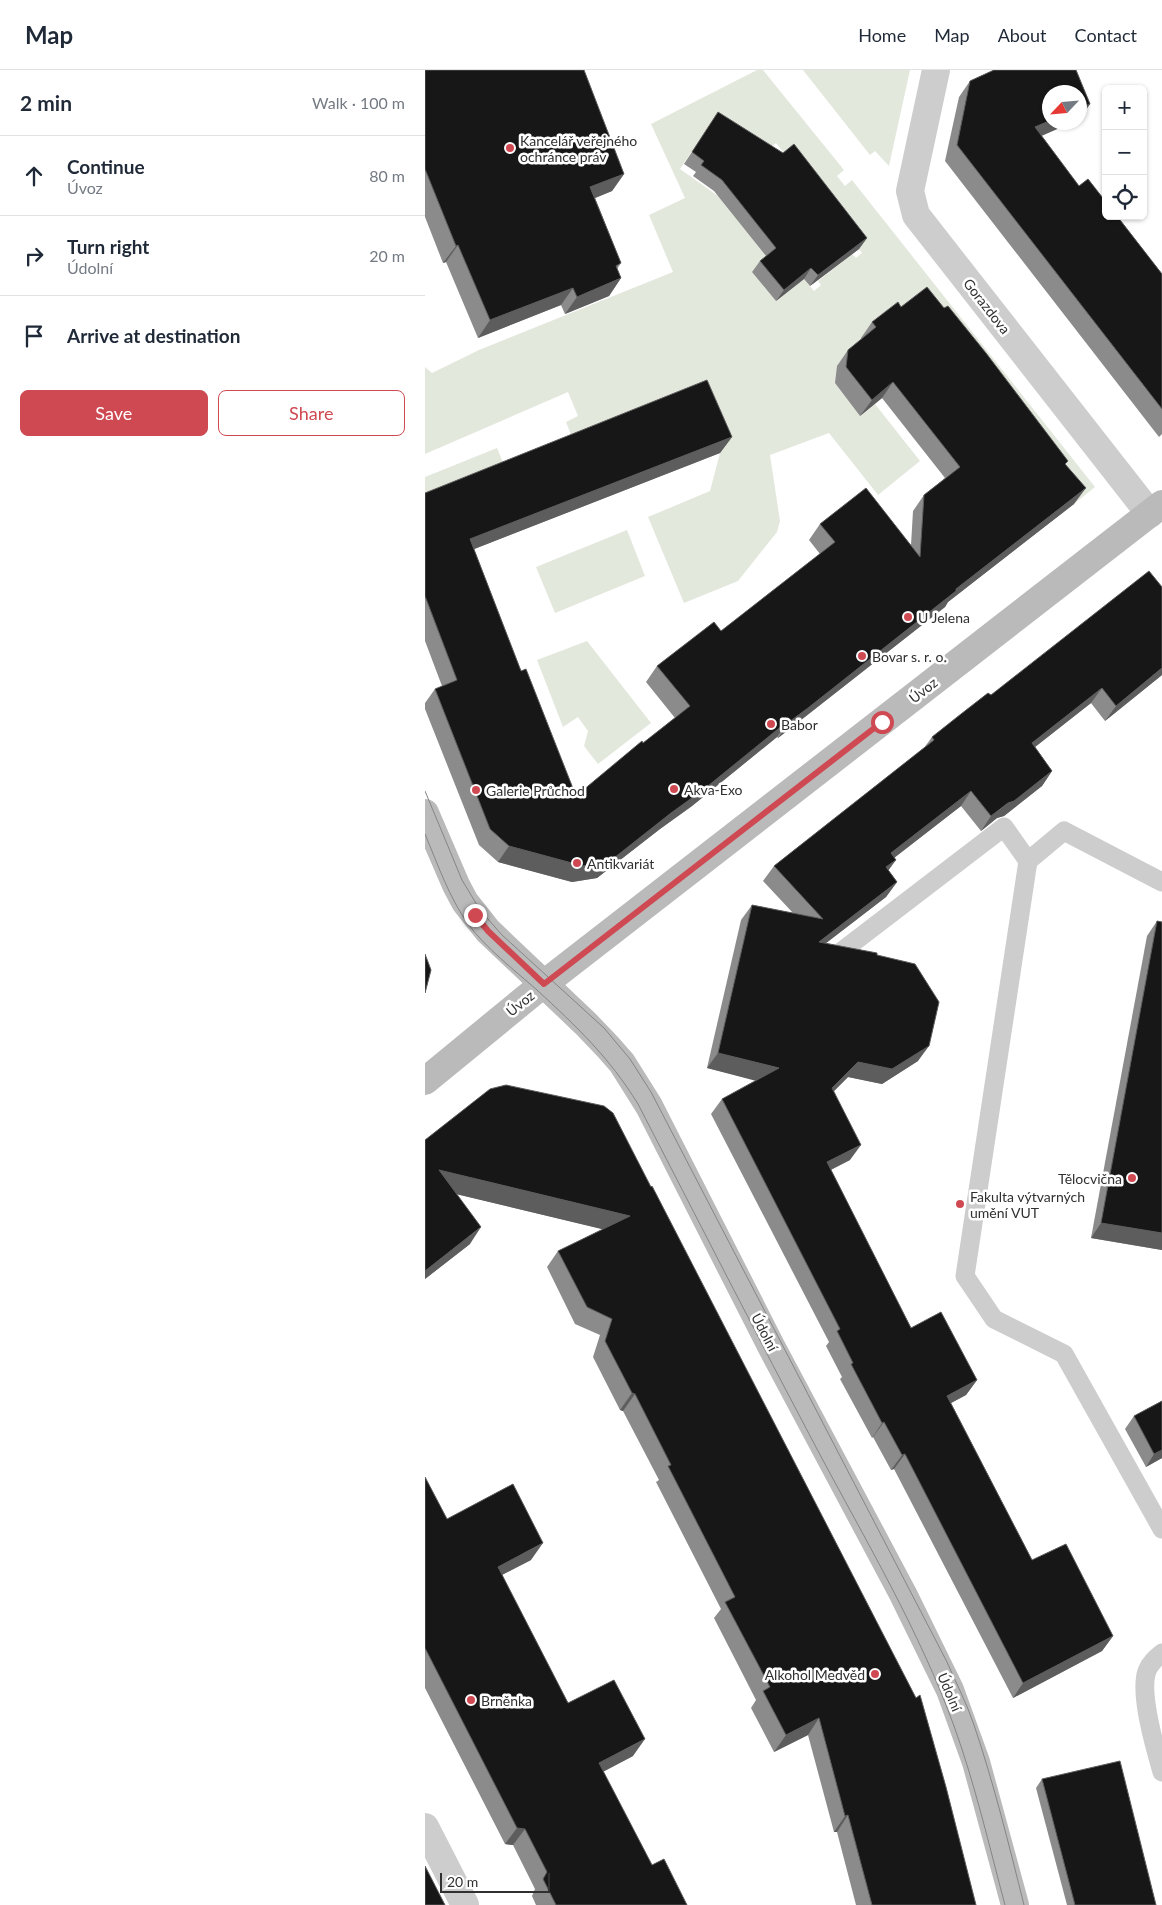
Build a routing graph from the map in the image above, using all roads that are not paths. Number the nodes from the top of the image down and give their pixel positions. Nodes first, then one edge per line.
1 (936, 70) edge
2 (1158, 515) edge
3 (425, 813) edge
4 (1028, 861) junction
5 (1162, 882) edge
6 (842, 951) edge
7 (544, 984) junction
8 (425, 1081) edge
9 (1162, 1529) edge
10 (1162, 1653) edge
11 (1162, 1772) edge
12 (425, 1827) edge
13 (465, 1905) edge
14 (1015, 1905) edge

1 - 2 street, Gorazdova
2 - 7 street, Úvoz
3 - 7 street, Údolní
4 - 5 lane
4 - 6 lane
4 - 9 lane
7 - 8 street, Úvoz
7 - 14 street, Údolní
10 - 11 lane
12 - 13 street

